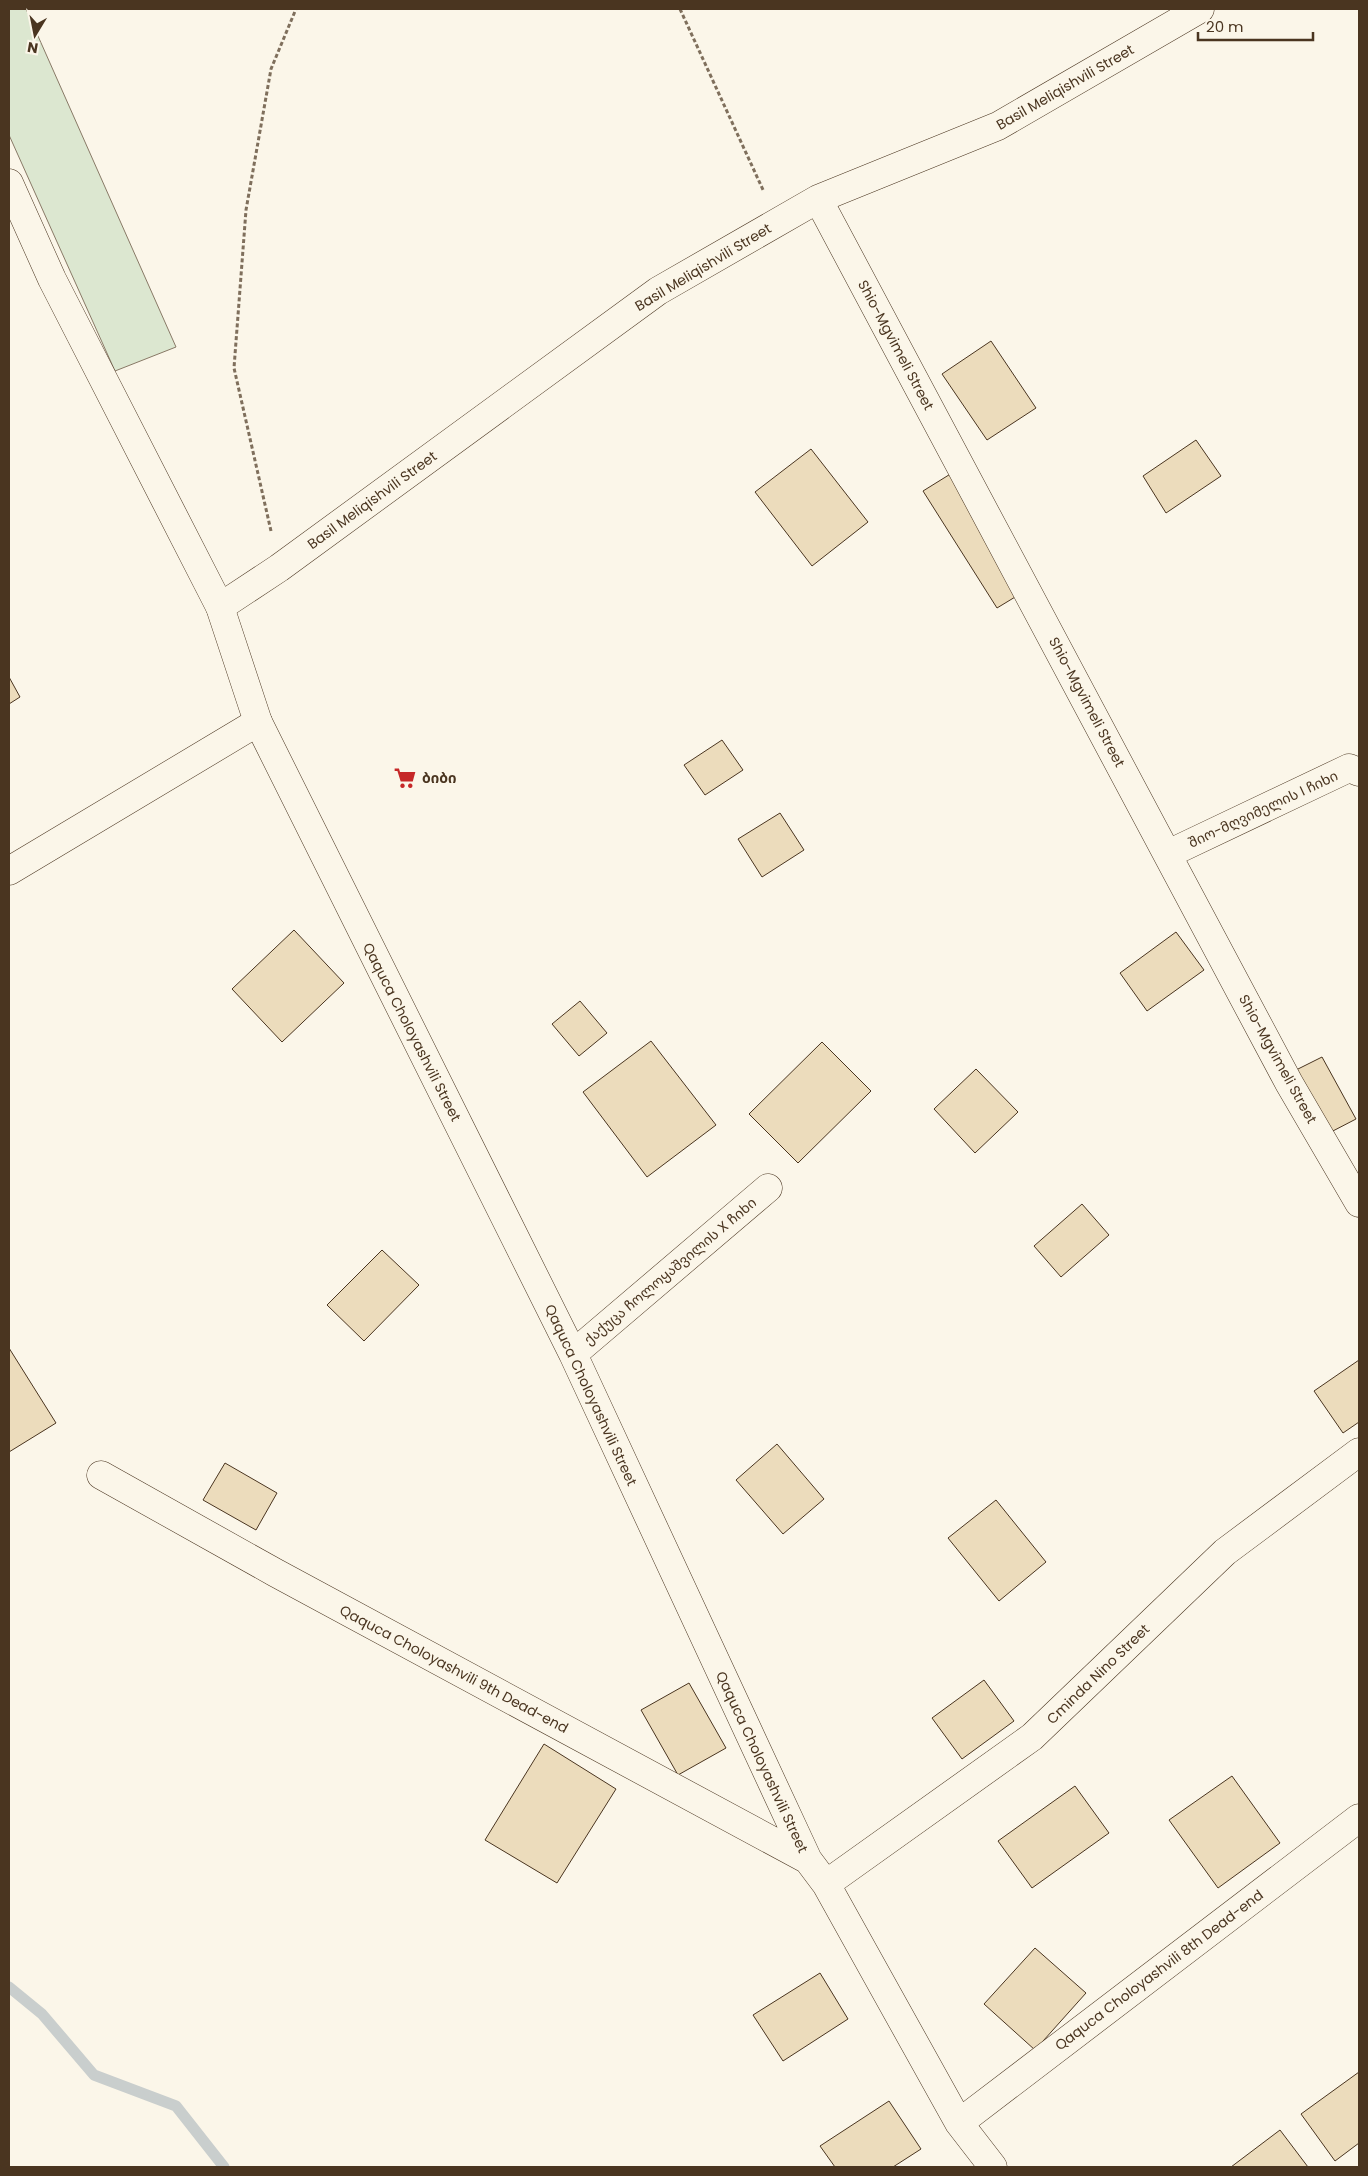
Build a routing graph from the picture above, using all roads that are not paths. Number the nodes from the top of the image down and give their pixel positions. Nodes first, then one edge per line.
1 (1200, 9) edge
2 (9, 183) edge
3 (818, 199) junction
4 (220, 607) junction
5 (258, 722) junction
6 (1359, 772) edge
7 (1168, 854) junction
8 (9, 871) edge
9 (768, 1188) dead end
10 (1359, 1203) edge
11 (573, 1354) junction
12 (1359, 1452) edge
13 (101, 1475) dead end
14 (1359, 1818) edge
15 (808, 1860) junction
16 (826, 1884) junction
17 (959, 2123) junction
18 (993, 2167) edge

1 - 3 street, Basil Meliqishvili Street
2 - 4 street, Qaquca Choloyashvili Street
3 - 4 street, Basil Meliqishvili Street
3 - 7 street, Shio-Mgvimeli Street
4 - 5 street, Qaquca Choloyashvili Street
5 - 8 street
5 - 11 street, Qaquca Choloyashvili Street
6 - 7 street, შიო-მღვიმელის I ჩიხი
7 - 10 street, Shio-Mgvimeli Street
9 - 11 street, ქაქუცა ჩოლოყაშვილის X ჩიხი
11 - 15 street, Qaquca Choloyashvili Street
12 - 16 street, Cminda Nino Street
13 - 15 street, Qaquca Choloyashvili 9th Dead-end
14 - 17 street, Qaquca Choloyashvili 8th Dead-end
15 - 16 street, Qaquca Choloyashvili Street
16 - 17 street, Qaquca Choloyashvili Street
17 - 18 street, Qaquca Choloyashvili Street

